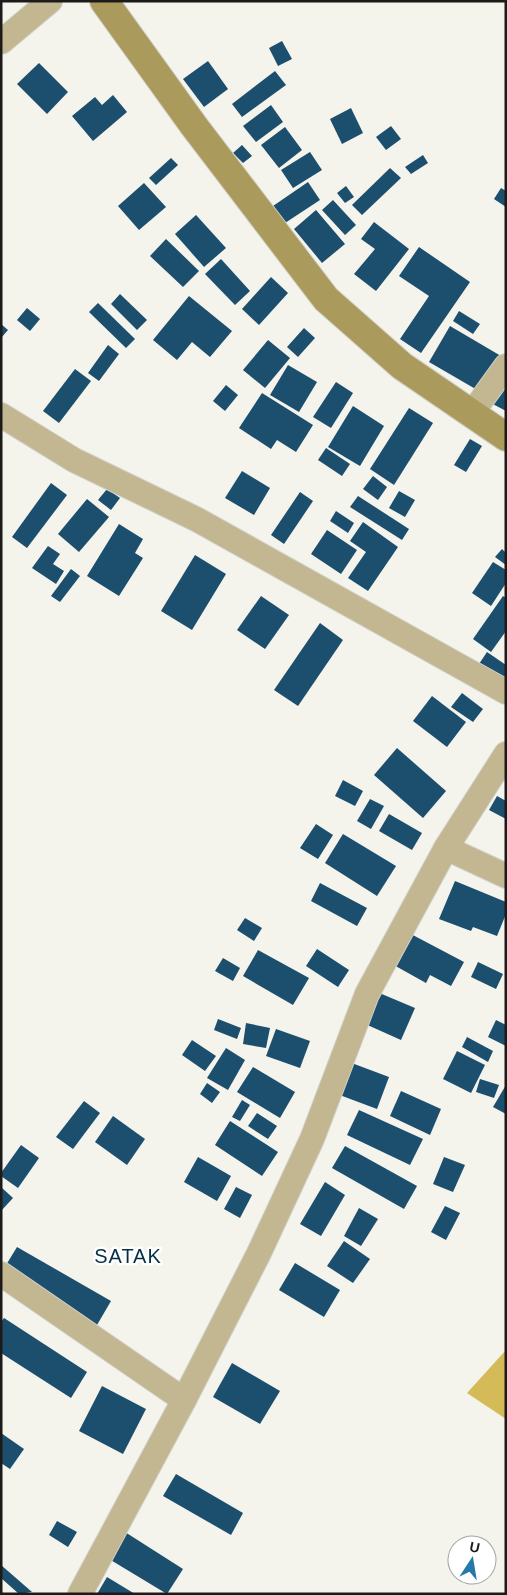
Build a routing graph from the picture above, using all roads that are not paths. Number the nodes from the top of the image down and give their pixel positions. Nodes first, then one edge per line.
1 (50, 1) edge
2 (104, 1) edge
3 (1, 42) edge
4 (506, 366) edge
5 (472, 413) junction
6 (1, 415) edge
7 (506, 437) edge
8 (506, 692) edge
9 (506, 754) edge
10 (446, 848) junction
11 (506, 876) edge
12 (1, 1274) edge
13 (184, 1400) junction
14 (80, 1594) edge

1 - 3 street
2 - 5 street
4 - 5 street
5 - 7 street
6 - 8 street
9 - 10 street
10 - 11 street
10 - 13 street
12 - 13 street
13 - 14 street

